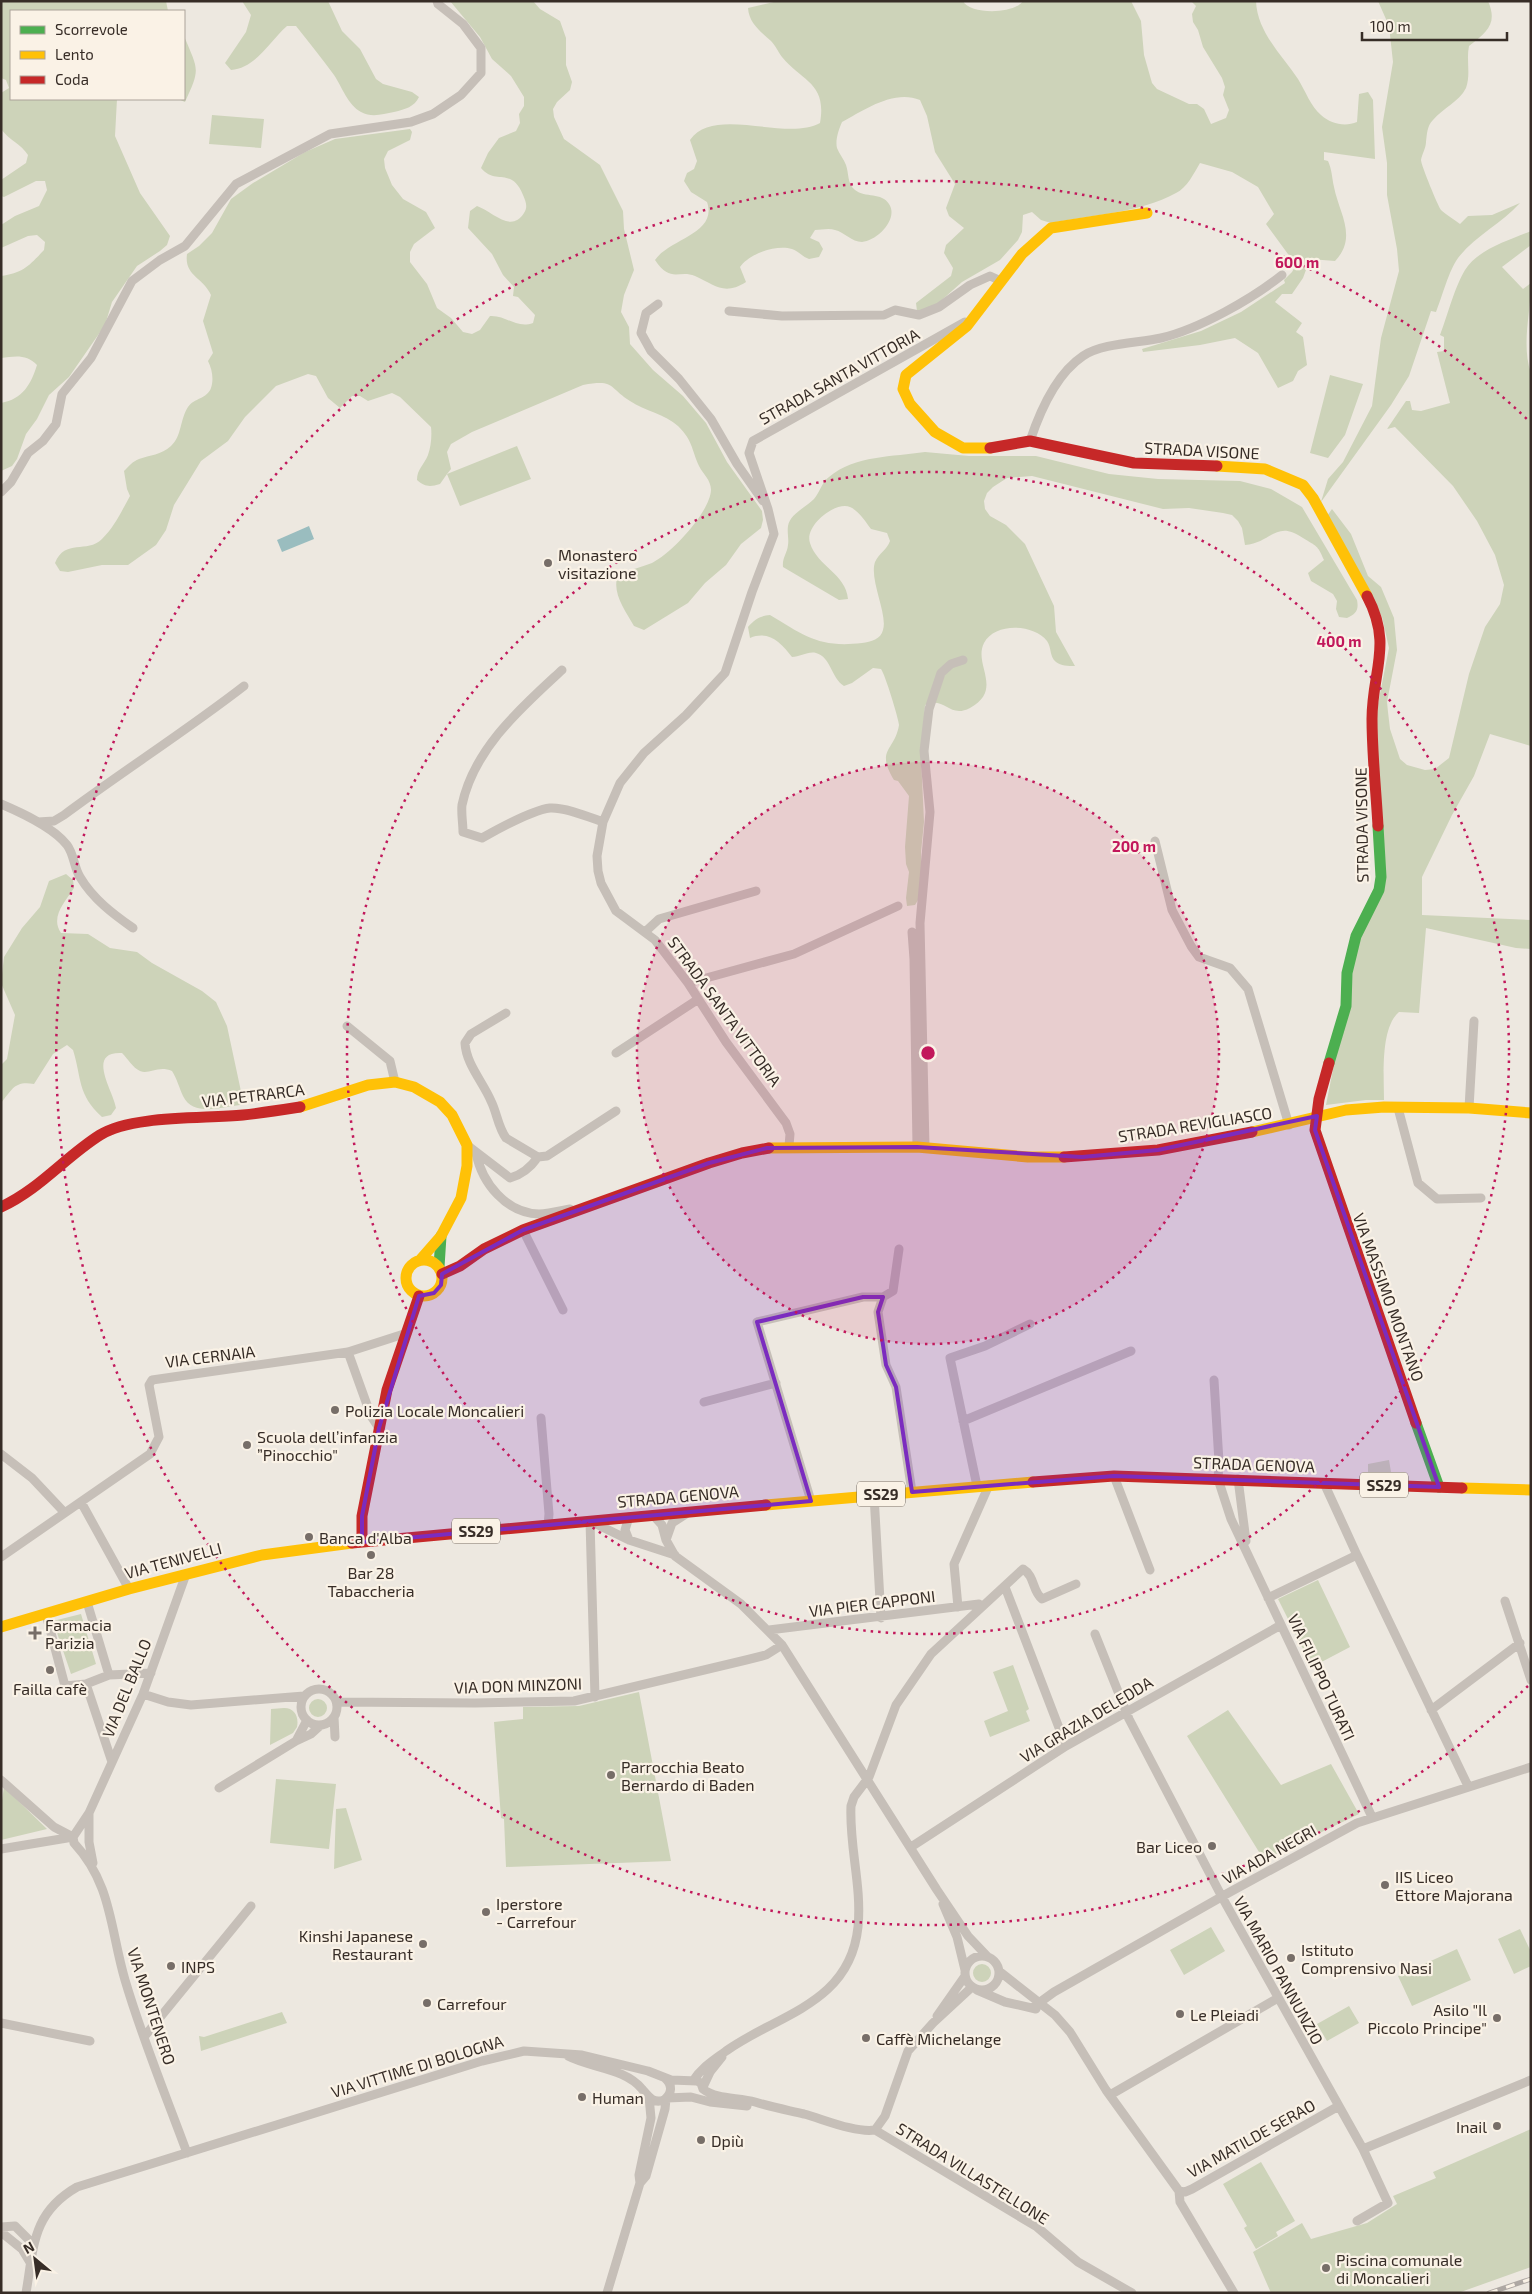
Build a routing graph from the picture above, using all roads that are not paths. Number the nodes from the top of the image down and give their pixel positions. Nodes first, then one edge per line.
1 (437, 1) edge
2 (1147, 214) dead end
3 (1282, 275) dead end
4 (1001, 281) junction
5 (658, 304) dead end
6 (730, 311) dead end
7 (975, 316) junction
8 (1030, 441) junction
9 (1, 492) edge
10 (768, 509) junction
11 (963, 660) dead end
12 (562, 670) dead end
13 (244, 686) dead end
14 (1, 804) edge
15 (38, 822) junction
16 (602, 822) junction
17 (1154, 841) dead end
18 (756, 891) dead end
19 (898, 906) dead end
20 (133, 928) dead end
21 (645, 932) junction
22 (912, 932) dead end
23 (688, 983) junction
24 (697, 1000) junction
25 (506, 1013) dead end
26 (1474, 1021) dead end
27 (347, 1026) dead end
28 (616, 1053) dead end
29 (395, 1082) junction
30 (1398, 1108) junction
31 (1469, 1108) junction
32 (616, 1111) dead end
33 (1531, 1113) edge
34 (1317, 1116) junction
35 (1289, 1125) junction
36 (789, 1146) junction
37 (921, 1147) junction
38 (471, 1149) junction
39 (538, 1157) junction
40 (1480, 1198) dead end
41 (594, 1205) junction
42 (1, 1207) edge
43 (523, 1230) junction
44 (441, 1236) junction
45 (899, 1249) dead end
46 (420, 1260) junction
47 (440, 1271) junction
48 (419, 1296) junction
49 (883, 1297) junction
50 (563, 1310) dead end
51 (1030, 1324) dead end
52 (408, 1333) junction
53 (1131, 1351) dead end
54 (348, 1352) junction
55 (1214, 1380) dead end
56 (776, 1383) junction
57 (704, 1402) dead end
58 (541, 1418) dead end
59 (963, 1421) junction
60 (378, 1428) junction
61 (1, 1454) edge
62 (1114, 1476) junction
63 (1238, 1479) junction
64 (1218, 1480) junction
65 (1324, 1483) junction
66 (989, 1485) junction
67 (977, 1486) junction
68 (1440, 1487) junction
69 (1531, 1490) edge
70 (912, 1492) junction
71 (874, 1495) junction
72 (811, 1501) junction
73 (81, 1502) junction
74 (64, 1512) junction
75 (691, 1512) junction
76 (653, 1515) junction
77 (629, 1517) junction
78 (590, 1521) junction
79 (548, 1525) junction
80 (629, 1540) junction
81 (666, 1540) junction
82 (360, 1543) junction
83 (1246, 1549) junction
84 (1357, 1555) junction
85 (676, 1556) junction
86 (1, 1557) edge
87 (1150, 1570) dead end
88 (186, 1574) junction
89 (1076, 1584) dead end
90 (1005, 1587) junction
91 (129, 1589) junction
92 (1268, 1598) junction
93 (1505, 1601) dead end
94 (88, 1602) junction
95 (979, 1604) dead end
96 (958, 1607) junction
97 (46, 1614) junction
98 (881, 1618) junction
99 (1281, 1625) junction
100 (1, 1628) edge
101 (769, 1630) junction
102 (1095, 1634) dead end
103 (1520, 1643) junction
104 (782, 1645) junction
105 (151, 1673) junction
106 (108, 1675) junction
107 (1531, 1680) edge
108 (86, 1684) junction
109 (143, 1694) junction
110 (304, 1696) junction
111 (595, 1697) junction
112 (283, 1699) junction
113 (337, 1702) junction
114 (301, 1709) junction
115 (1431, 1710) junction
116 (1126, 1711) junction
117 (334, 1717) junction
118 (307, 1720) junction
119 (322, 1724) junction
120 (296, 1741) junction
121 (1066, 1746) junction
122 (112, 1762) junction
123 (1531, 1767) edge
124 (867, 1780) junction
125 (1, 1782) edge
126 (1468, 1786) junction
127 (219, 1788) dead end
128 (89, 1813) junction
129 (1372, 1817) junction
130 (75, 1834) junction
131 (89, 1838) junction
132 (80, 1847) junction
133 (910, 1847) junction
134 (1, 1849) edge
135 (94, 1868) junction
136 (938, 1890) junction
137 (1222, 1897) junction
138 (250, 1906) dead end
139 (987, 1956) junction
140 (999, 1971) junction
141 (965, 1974) junction
142 (975, 1988) junction
143 (1278, 1998) junction
144 (1035, 2005) junction
145 (1, 2022) edge
146 (933, 2023) junction
147 (144, 2037) junction
148 (90, 2041) dead end
149 (724, 2053) junction
150 (565, 2055) junction
151 (662, 2078) junction
152 (1531, 2080) edge
153 (692, 2082) junction
154 (703, 2088) junction
155 (1110, 2095) junction
156 (648, 2096) junction
157 (693, 2097) junction
158 (666, 2099) junction
159 (1338, 2106) junction
160 (765, 2107) junction
161 (875, 2130) junction
162 (1362, 2149) junction
163 (187, 2153) junction
164 (640, 2183) junction
165 (1179, 2191) junction
166 (1357, 2221) dead end
167 (1, 2226) edge
168 (1, 2232) edge
169 (34, 2245) junction
170 (31, 2264) junction
171 (26, 2293) edge
172 (607, 2293) edge
173 (1132, 2293) edge
174 (1234, 2293) edge

1 - 9 street
2 - 4 street, STRADA VISONE
3 - 8 street
4 - 6 street
4 - 7 street, STRADA VISONE
5 - 10 street, STRADA SANTA VITTORIA
7 - 8 street, STRADA VISONE
7 - 10 street, STRADA SANTA VITTORIA
8 - 34 street, STRADA VISONE
10 - 16 street, STRADA SANTA VITTORIA
11 - 37 street
12 - 16 street
13 - 15 street
14 - 15 street
15 - 20 street
16 - 21 street, STRADA SANTA VITTORIA
17 - 35 street
18 - 21 street
19 - 23 street
21 - 23 street, STRADA SANTA VITTORIA
22 - 37 street
23 - 24 street, STRADA SANTA VITTORIA
24 - 28 street
24 - 36 street, STRADA SANTA VITTORIA
25 - 39 street
26 - 31 street
27 - 29 street
29 - 38 street, VIA PETRARCA
29 - 42 street, VIA PETRARCA
30 - 31 street, STRADA REVIGLIASCO
30 - 34 street, STRADA REVIGLIASCO
30 - 40 street
31 - 33 street, STRADA REVIGLIASCO
32 - 39 street
34 - 35 street, STRADA REVIGLIASCO
34 - 68 street, VIA MASSIMO MONTANO
35 - 37 street, STRADA REVIGLIASCO
36 - 37 street, STRADA REVIGLIASCO
36 - 41 street, STRADA REVIGLIASCO
38 - 39 street
38 - 41 street, STRADA REVIGLIASCO
38 - 44 street, VIA PETRARCA
41 - 43 street, STRADA REVIGLIASCO
43 - 47 street, STRADA REVIGLIASCO
43 - 50 street
44 - 46 street, VIA PETRARCA
44 - 47 street, VIA PETRARCA
45 - 49 street
46 - 47 street
46 - 48 street
47 - 48 street
48 - 52 street
49 - 56 street
49 - 70 street
51 - 59 street
52 - 54 street, VIA CERNAIA
52 - 60 street
53 - 59 street
54 - 60 street
54 - 73 street, VIA CERNAIA
55 - 64 street
56 - 57 street
56 - 72 street
58 - 79 street
59 - 67 street
60 - 82 street
61 - 74 street
62 - 64 street, STRADA GENOVA / SS29
62 - 66 street, STRADA GENOVA / SS29
62 - 87 street
63 - 64 street, STRADA GENOVA / SS29
63 - 65 street, STRADA GENOVA / SS29
63 - 83 street, VIA FILIPPO TURATI
64 - 83 street, VIA FILIPPO TURATI
65 - 68 street, STRADA GENOVA / SS29
65 - 84 street
66 - 67 street, STRADA GENOVA / SS29
66 - 96 street
67 - 70 street, STRADA GENOVA / SS29
68 - 69 street, STRADA GENOVA / SS29
70 - 71 street, STRADA GENOVA / SS29
71 - 72 street, STRADA GENOVA / SS29
71 - 98 street
72 - 75 street, STRADA GENOVA / SS29
73 - 74 street, VIA CERNAIA
73 - 91 street
74 - 86 street, VIA CERNAIA
75 - 76 street, STRADA GENOVA / SS29
75 - 81 street
76 - 77 street, STRADA GENOVA / SS29
76 - 81 street
77 - 78 street, STRADA GENOVA / SS29
77 - 80 street
78 - 79 street, STRADA GENOVA / SS29
78 - 80 street
78 - 111 street
79 - 82 street, STRADA GENOVA / SS29
80 - 85 street
81 - 85 street
82 - 88 street, VIA TENIVELLI
83 - 92 street, VIA FILIPPO TURATI
84 - 92 street
84 - 115 street
85 - 101 street
88 - 91 street, VIA TENIVELLI
88 - 105 street, VIA DEL BALLO
89 - 90 street
90 - 121 street
90 - 124 street
91 - 94 street, VIA TENIVELLI
92 - 99 street, VIA FILIPPO TURATI
93 - 103 street
94 - 97 street, VIA TENIVELLI
94 - 106 street
95 - 96 street, VIA PIER CAPPONI
96 - 98 street, VIA PIER CAPPONI
97 - 100 street, VIA TENIVELLI
97 - 108 street
98 - 101 street, VIA PIER CAPPONI
99 - 116 street, VIA GRAZIA DELEDDA
99 - 129 street, VIA FILIPPO TURATI
101 - 104 street
102 - 116 street, VIA MARIO PANNUNZIO
103 - 107 street
103 - 115 street
104 - 111 street, VIA DON MINZONI
104 - 124 street
105 - 106 street
105 - 109 street, VIA DEL BALLO
106 - 108 street
108 - 122 street
109 - 112 street
109 - 122 street, VIA DEL BALLO
110 - 112 street
110 - 113 street
110 - 114 street
111 - 113 street, VIA DON MINZONI
112 - 114 street
113 - 117 street
114 - 118 street
115 - 126 street
116 - 121 street, VIA GRAZIA DELEDDA
116 - 137 street, VIA MARIO PANNUNZIO
117 - 119 street
117 - 119 street
118 - 119 street
118 - 120 street
119 - 120 street
120 - 127 street
121 - 133 street, VIA GRAZIA DELEDDA
122 - 128 street, VIA DEL BALLO
123 - 126 street, VIA ADA NEGRI
124 - 133 street
124 - 149 street
125 - 130 street
126 - 129 street, VIA ADA NEGRI
128 - 130 street, VIA DEL BALLO
128 - 131 street, VIA MONTENERO
129 - 137 street, VIA ADA NEGRI
130 - 131 street
130 - 132 street, VIA MONTENERO
130 - 134 street
131 - 132 street
131 - 135 street, VIA MONTENERO
132 - 135 street, VIA MONTENERO
133 - 136 street
135 - 147 street, VIA MONTENERO
136 - 139 street
136 - 141 street
137 - 143 street, VIA MARIO PANNUNZIO
137 - 144 street, VIA ADA NEGRI
138 - 147 street
139 - 140 street
139 - 141 street
140 - 142 street
140 - 144 street
141 - 142 street
141 - 146 street, STRADA VILLASTELLONE
142 - 144 street
142 - 146 street, STRADA VILLASTELLONE
143 - 155 street
143 - 159 street, VIA MARIO PANNUNZIO
144 - 155 street
145 - 148 street
146 - 161 street, STRADA VILLASTELLONE
147 - 163 street, VIA MONTENERO
149 - 153 street
149 - 154 street
150 - 151 street, VIA VITTIME DI BOLOGNA
150 - 156 street
150 - 163 street, VIA VITTIME DI BOLOGNA
151 - 153 street, VIA VITTIME DI BOLOGNA
151 - 156 street
151 - 158 street
152 - 162 street
153 - 154 street
153 - 157 street
154 - 157 street
154 - 160 street
155 - 165 street
156 - 158 street
156 - 164 street
157 - 158 street
157 - 160 street
158 - 164 street
159 - 162 street, VIA MARIO PANNUNZIO
159 - 165 street, VIA MATILDE SERAO
160 - 161 street
161 - 173 street, STRADA VILLASTELLONE
162 - 166 street, VIA MARIO PANNUNZIO
163 - 169 street, VIA VITTIME DI BOLOGNA
164 - 172 street
165 - 174 street
167 - 169 street
168 - 170 street
169 - 170 street, VIA VITTIME DI BOLOGNA
170 - 171 street, VIA VITTIME DI BOLOGNA

